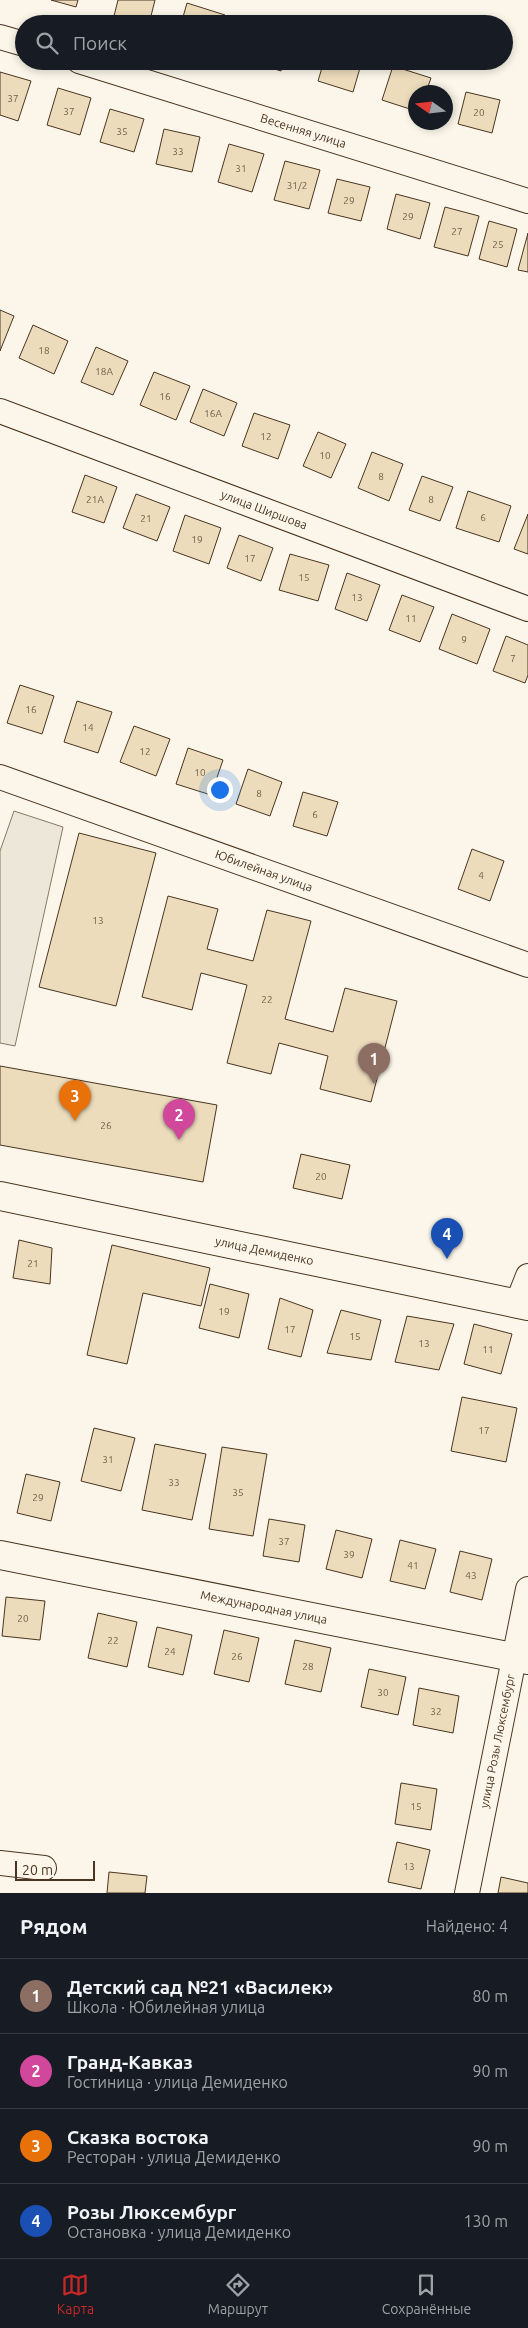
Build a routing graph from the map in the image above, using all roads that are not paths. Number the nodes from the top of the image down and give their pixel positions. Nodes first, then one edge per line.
1 (0, 37) edge
2 (15, 41) edge
3 (107, 70) edge
4 (528, 202) edge
5 (0, 411) edge
6 (528, 610) edge
7 (0, 777) edge
8 (528, 965) edge
9 (0, 1196) edge
10 (528, 1276) edge
11 (523, 1305) edge
12 (0, 1555) edge
13 (528, 1589) edge
14 (521, 1658) edge
15 (0, 1864) edge
16 (44, 1868) dead end
17 (467, 1893) edge

1 - 2 street
3 - 4 street, Весенняя улица
5 - 6 street, улица Ширшова
7 - 8 street, Юбилейная улица
9 - 11 main road, улица Демиденко
10 - 11 street
12 - 14 main road, Международная улица
13 - 14 street, улица Розы Люксембург
14 - 17 street, улица Розы Люксембург
15 - 16 street

